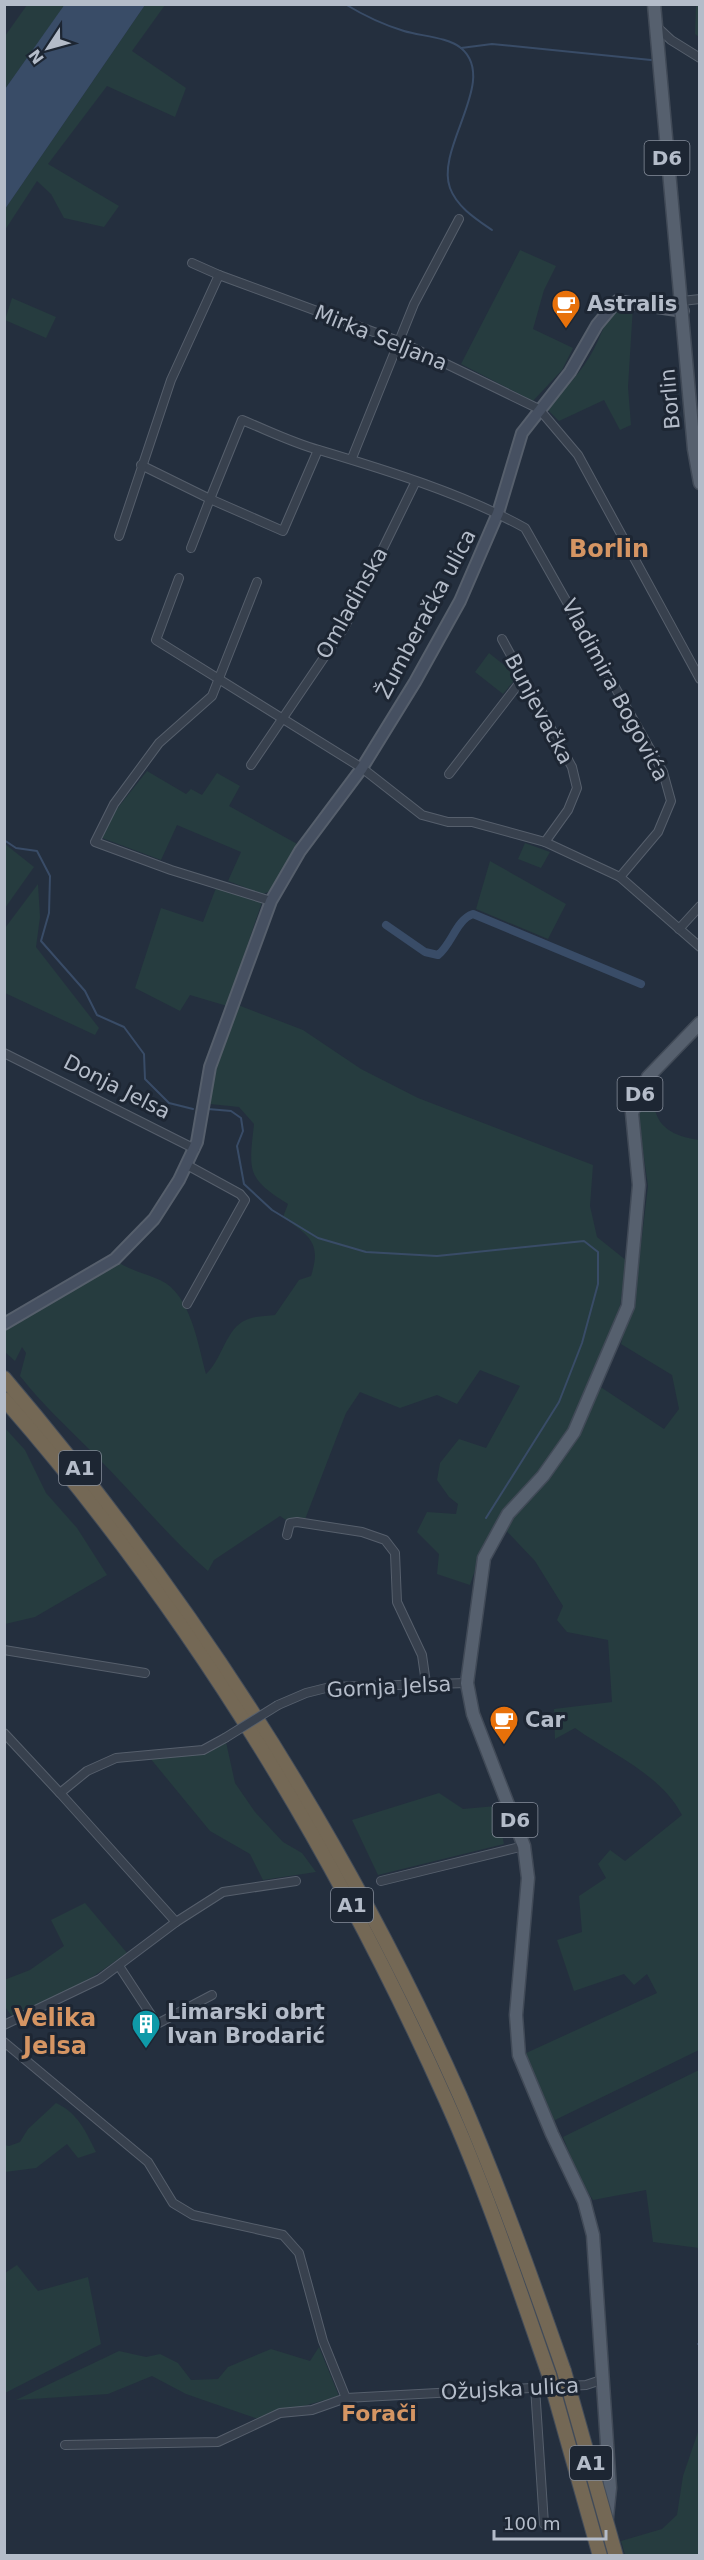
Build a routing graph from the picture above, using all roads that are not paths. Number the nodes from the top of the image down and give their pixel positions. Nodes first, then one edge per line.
1 (654, 4) edge
2 (656, 26) junction
3 (699, 58) edge
4 (459, 219) dead end
5 (192, 263) dead end
6 (219, 274) junction
7 (699, 299) edge
8 (682, 306) junction
9 (401, 342) junction
10 (539, 409) junction
11 (318, 450) junction
12 (352, 458) junction
13 (141, 465) junction
14 (415, 483) junction
15 (699, 483) edge
16 (210, 499) junction
17 (498, 513) junction
18 (119, 536) dead end
19 (191, 548) dead end
20 (179, 578) dead end
21 (257, 582) dead end
22 (502, 639) dead end
23 (524, 677) junction
24 (699, 678) edge
25 (218, 681) junction
26 (282, 720) junction
27 (251, 765) dead end
28 (362, 768) junction
29 (448, 774) dead end
30 (545, 842) junction
31 (620, 877) junction
32 (271, 901) junction
33 (699, 906) edge
34 (679, 929) junction
35 (699, 946) edge
36 (699, 1023) edge
37 (4, 1053) edge
38 (195, 1149) junction
39 (187, 1166) junction
40 (188, 1304) dead end
41 (4, 1324) edge
42 (4, 1378) edge
43 (4, 1399) edge
44 (36, 1425) junction
45 (287, 1535) dead end
46 (4, 1650) edge
47 (145, 1673) dead end
48 (426, 1683) junction
49 (467, 1683) junction
50 (4, 1733) edge
51 (60, 1793) junction
52 (524, 1846) junction
53 (296, 1881) dead end
54 (381, 1881) dead end
55 (176, 1922) junction
56 (120, 1966) junction
57 (212, 1995) dead end
58 (4, 2025) edge
59 (4, 2042) edge
60 (604, 2379) junction
61 (535, 2387) junction
62 (346, 2398) junction
63 (65, 2445) dead end
64 (544, 2524) dead end
65 (601, 2556) edge
66 (616, 2556) edge

1 - 2 main road, D6
2 - 3 street
2 - 8 main road, D6
4 - 9 street
5 - 6 street, Mirka Seljana
6 - 9 street, Mirka Seljana
6 - 13 street
7 - 8 street
8 - 10 main road, Žumberačka ulica
8 - 15 main road, Borlin / D6
9 - 10 street, Mirka Seljana
9 - 12 street
10 - 17 main road, Žumberačka ulica
10 - 24 street
11 - 12 street, Vladimira Bogovića
11 - 16 street, Vladimira Bogovića
11 - 16 street
12 - 14 street, Vladimira Bogovića
13 - 16 street
13 - 18 street
14 - 17 street, Vladimira Bogovića
14 - 26 street, Omladinska
16 - 19 street
17 - 28 main road, Žumberačka ulica
17 - 31 street, Vladimira Bogovića
20 - 25 street
21 - 25 street
22 - 23 street, Bunjevačka
23 - 29 street
23 - 30 street, Bunjevačka
25 - 26 street
25 - 32 street
26 - 27 street, Omladinska
26 - 28 street
28 - 30 street
28 - 32 main road, Žumberačka ulica
30 - 31 street
31 - 34 street
32 - 38 main road, Žumberačka ulica
33 - 34 street
34 - 35 street
36 - 49 main road, D6
37 - 38 street, Donja Jelsa
38 - 39 main road
39 - 40 street
39 - 41 main road
42 - 44 highway, A1
43 - 44 highway, A1
44 - 65 highway, A1, bridge
44 - 66 highway, A1, bridge
45 - 48 street
46 - 47 street
48 - 49 street, Gornja Jelsa
48 - 51 street, Gornja Jelsa, bridge
49 - 52 main road, D6
50 - 51 street
51 - 55 street
52 - 54 street
52 - 60 main road, D6
53 - 55 street
55 - 56 street
56 - 57 street
56 - 58 street
59 - 62 street
60 - 61 street, Ožujska ulica
60 - 65 main road, D6
61 - 62 street, Ožujska ulica
61 - 64 street
62 - 63 street, Ožujska ulica

